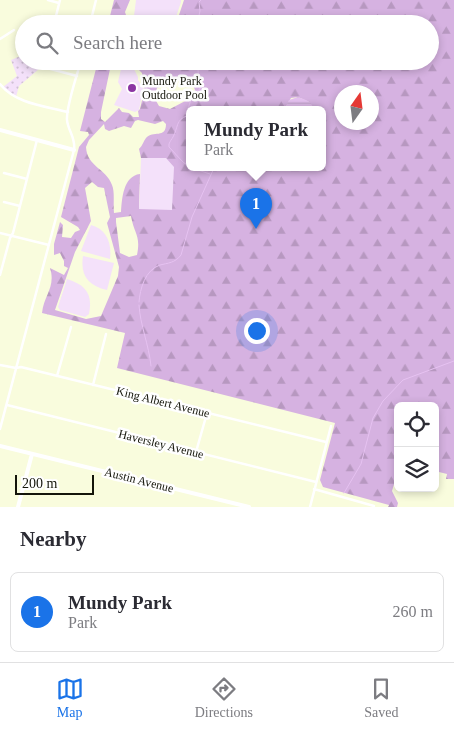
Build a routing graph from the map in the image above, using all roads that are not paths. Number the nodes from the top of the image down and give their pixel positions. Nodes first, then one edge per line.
1 (48, 0) edge
2 (96, 0) edge
3 (59, 2) edge
4 (56, 15) edge
5 (92, 15) edge
6 (14, 30) dead end
7 (0, 39) edge
8 (54, 70) edge
9 (79, 70) edge
10 (77, 76) junction
11 (0, 84) edge
12 (68, 112) junction
13 (0, 130) edge
14 (37, 140) junction
15 (74, 150) junction
16 (4, 173) dead end
17 (27, 179) junction
18 (4, 202) dead end
19 (20, 206) junction
20 (0, 233) edge
21 (11, 236) junction
22 (49, 245) junction
23 (0, 275) edge
24 (71, 327) dead end
25 (106, 334) dead end
26 (0, 365) edge
27 (16, 368) junction
28 (58, 376) junction
29 (93, 385) junction
30 (6, 405) junction
31 (207, 413) junction
32 (331, 426) dead end
33 (0, 429) edge
34 (326, 442) junction
35 (0, 446) edge
36 (196, 452) junction
37 (32, 454) junction
38 (316, 482) junction
39 (314, 489) junction
40 (374, 506) edge
41 (18, 507) edge
42 (250, 507) edge
43 (310, 507) edge

1 - 3 street
2 - 5 street
3 - 4 street
6 - 7 street
8 - 10 street
9 - 10 street
10 - 12 street
11 - 12 street
12 - 15 street
13 - 14 main road
14 - 15 main road
14 - 17 street
15 - 22 street
16 - 17 street
17 - 19 street
18 - 19 street
19 - 21 street
20 - 21 street
21 - 22 street
21 - 23 street
22 - 27 street
24 - 28 street
25 - 29 street
26 - 27 street, King Albert Avenue
27 - 28 street, King Albert Avenue
27 - 30 street
28 - 29 street, King Albert Avenue
29 - 31 street, King Albert Avenue
30 - 33 street
30 - 36 street, Haversley Avenue
31 - 34 street, King Albert Avenue
31 - 36 street
32 - 34 street
34 - 38 street
35 - 37 main road, Austin Avenue
36 - 38 street, Haversley Avenue
37 - 41 main road
37 - 42 main road, Austin Avenue
38 - 39 street
39 - 40 street
39 - 43 street

